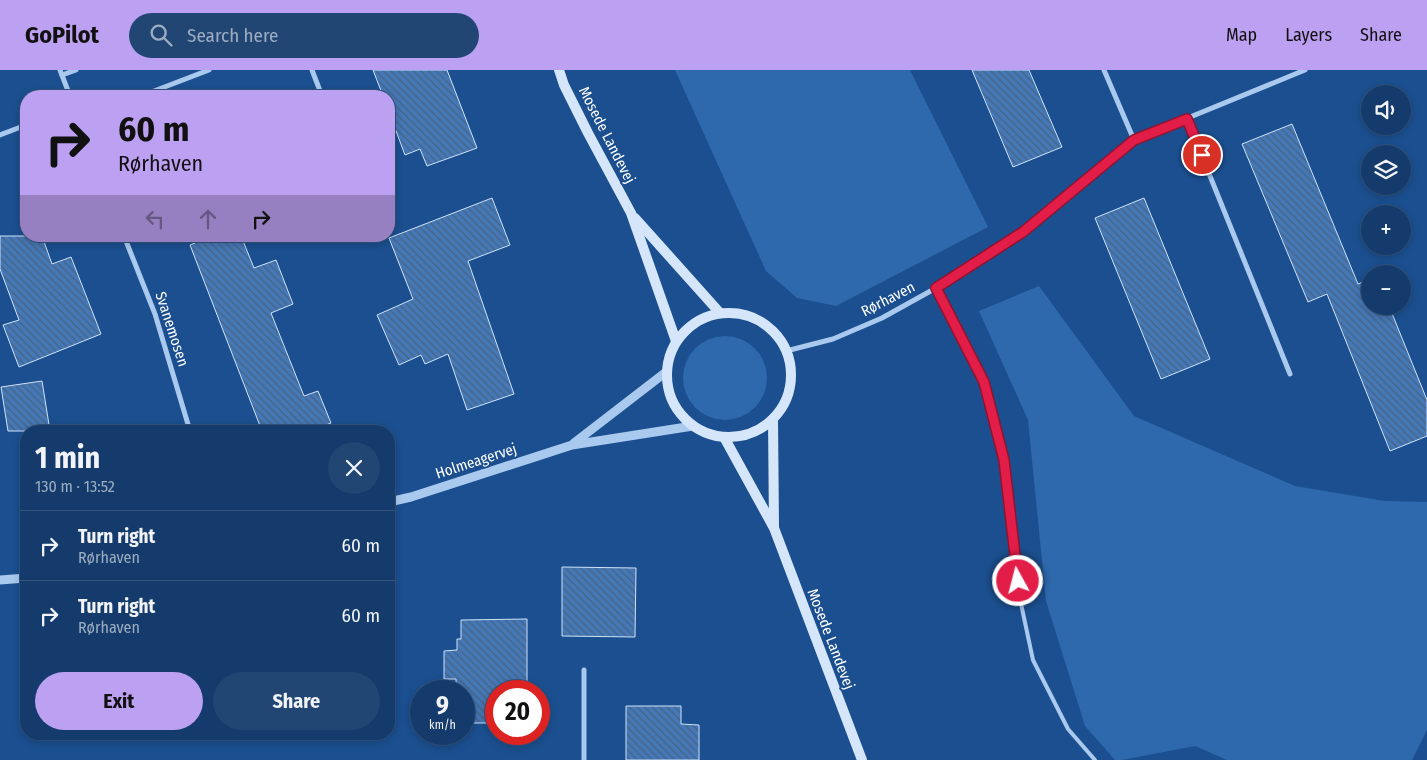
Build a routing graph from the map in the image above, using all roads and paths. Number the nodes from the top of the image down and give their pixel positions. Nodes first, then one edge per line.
1 (76, 70) edge
2 (209, 70) edge
3 (312, 70) edge
4 (559, 70) edge
5 (1104, 70) edge
6 (1305, 70) edge
7 (61, 73) edge
8 (68, 90) edge
9 (157, 90) edge
10 (320, 90) edge
11 (1187, 119) junction
12 (20, 128) edge
13 (0, 136) edge
14 (1134, 140) junction
15 (631, 213) junction
16 (126, 242) edge
17 (936, 288) junction
18 (720, 313) junction
19 (676, 341) junction
20 (786, 351) junction
21 (666, 372) junction
22 (1290, 374) dead end
23 (773, 419) junction
24 (188, 425) edge
25 (693, 426) junction
26 (724, 437) junction
27 (572, 445) junction
28 (395, 501) edge
29 (774, 528) junction
30 (20, 578) edge
31 (0, 580) edge
32 (584, 670) dead end
33 (584, 760) edge
34 (862, 760) edge
35 (1095, 760) edge

1 - 7 street
2 - 9 street
3 - 10 street
4 - 15 main road, Mosede Landevej
5 - 14 street
6 - 11 street, Rørhaven
7 - 8 street
11 - 14 street, Rørhaven
11 - 22 street
12 - 13 street
14 - 17 street, Rørhaven
15 - 18 main road, Mosede Landevej
15 - 19 main road, Mosede Landevej
16 - 24 street, Svanemosen
17 - 20 street, Rørhaven
17 - 35 lane
18 - 19 main road
18 - 20 main road
19 - 21 main road
20 - 23 main road
21 - 25 main road
21 - 27 street, Holmeagervej
23 - 26 main road
23 - 29 main road, Mosede Landevej
25 - 26 main road
25 - 27 street, Holmeagervej
26 - 29 main road, Mosede Landevej
27 - 28 street, Holmeagervej
29 - 34 main road, Mosede Landevej
30 - 31 street
32 - 33 street

